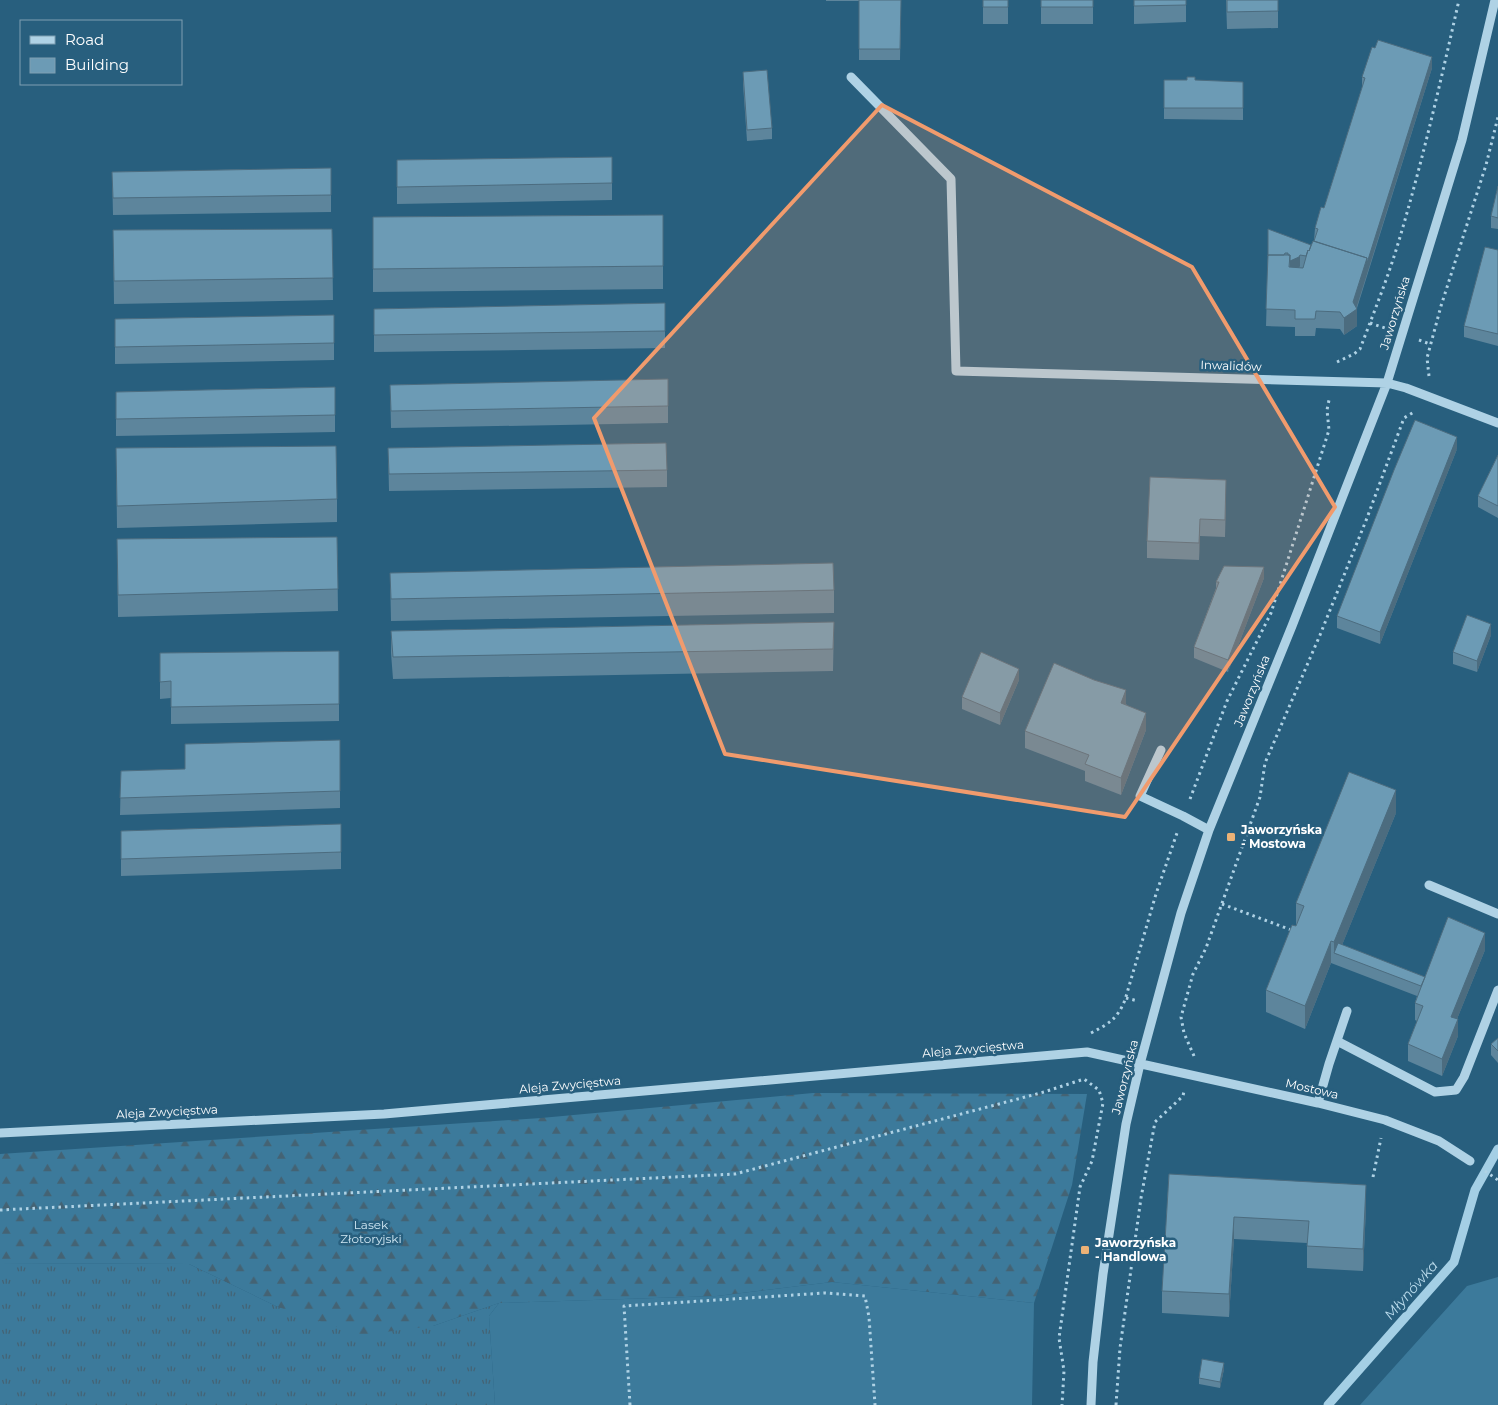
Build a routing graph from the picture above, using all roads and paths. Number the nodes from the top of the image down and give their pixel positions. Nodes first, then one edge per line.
1 (1459, 0) edge
2 (1495, 0) edge
3 (851, 78) dead end
4 (1498, 117) edge
5 (1337, 361) dead end
6 (1430, 375) dead end
7 (1387, 383) junction
8 (1327, 410) dead end
9 (1415, 412) dead end
10 (1498, 423) edge
11 (1161, 750) dead end
12 (1184, 816) junction
13 (1209, 830) junction
14 (1430, 885) dead end
15 (1222, 904) junction
16 (1498, 914) edge
17 (1302, 934) edge
18 (1498, 990) edge
19 (1346, 1011) dead end
20 (1088, 1035) dead end
21 (1337, 1041) junction
22 (1194, 1058) dead end
23 (1140, 1064) junction
24 (1183, 1096) dead end
25 (1318, 1103) junction
26 (1385, 1120) junction
27 (0, 1133) edge
28 (1470, 1160) dead end
29 (1373, 1177) dead end
30 (0, 1210) edge
31 (630, 1405) edge
32 (875, 1405) edge
33 (1062, 1405) edge
34 (1091, 1405) edge
35 (1116, 1405) edge

1 - 5 path
2 - 7 street, Jaworzyńska
3 - 7 street, Inwalidów
4 - 6 path
7 - 10 street, Inwalidów
7 - 13 street, Jaworzyńska
8 - 12 path
9 - 15 path
11 - 12 street
12 - 13 street
12 - 20 path
13 - 23 street, Jaworzyńska
14 - 16 street
15 - 17 path
15 - 22 path
18 - 21 street
19 - 21 street
21 - 25 street
23 - 25 street, Mostowa
23 - 27 street, Aleja Zwycięstwa
23 - 34 street, Jaworzyńska
24 - 35 path
25 - 26 street, Mostowa
26 - 28 street, Mostowa
26 - 29 path
30 - 33 path
31 - 32 path

